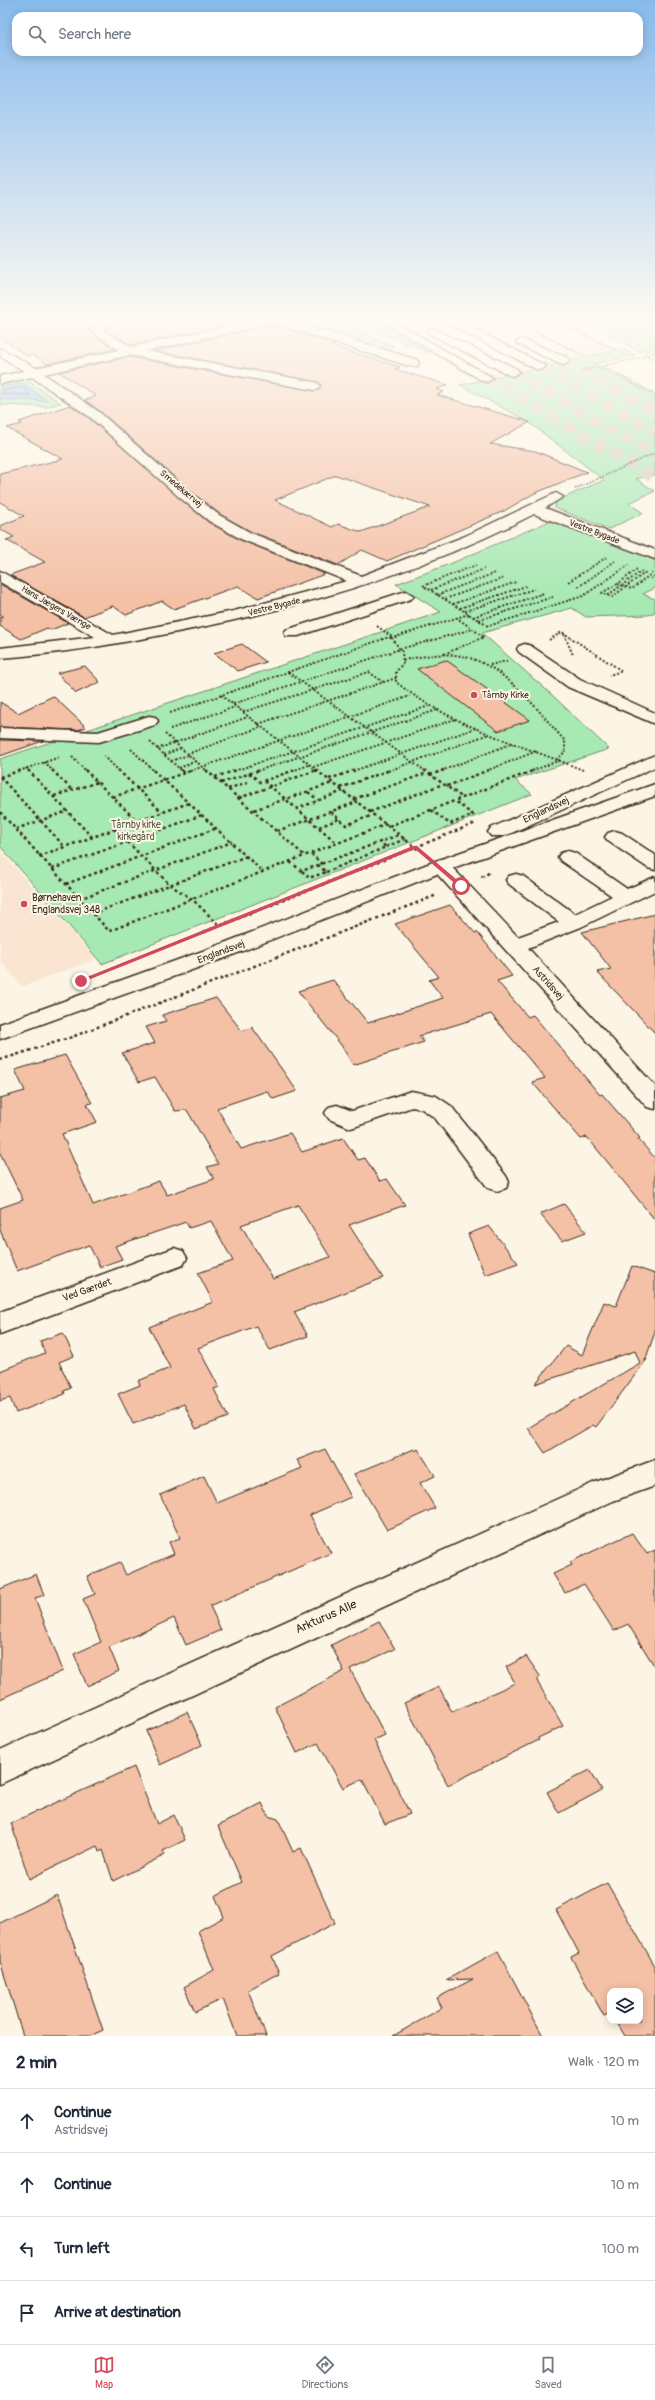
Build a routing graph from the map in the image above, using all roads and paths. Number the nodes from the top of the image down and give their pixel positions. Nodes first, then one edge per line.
1 (91, 413) edge
2 (655, 454) edge
3 (556, 497) joint
4 (533, 508) junction
5 (651, 554) edge
6 (622, 556) junction
7 (634, 561) junction
8 (476, 565) dead end
9 (640, 567) dead end
10 (645, 568) dead end
11 (484, 569) dead end
12 (649, 570) dead end
13 (655, 570) edge
14 (495, 573) dead end
15 (0, 576) edge
16 (655, 576) edge
17 (504, 578) dead end
18 (650, 580) dead end
19 (361, 582) junction
20 (516, 582) dead end
21 (568, 582) dead end
22 (418, 583) dead end
23 (617, 584) junction
24 (423, 586) junction
25 (526, 586) dead end
26 (623, 586) junction
27 (578, 587) dead end
28 (628, 587) junction
29 (534, 589) dead end
30 (430, 590) junction
31 (332, 591) junction
32 (544, 593) dead end
33 (437, 594) junction
34 (608, 595) junction
35 (406, 596) dead end
36 (552, 598) dead end
37 (445, 599) junction
38 (453, 604) junction
39 (460, 608) junction
40 (465, 612) junction
41 (359, 613) junction
42 (469, 614) junction
43 (473, 617) junction
44 (457, 618) junction
45 (479, 620) junction
46 (473, 629) junction
47 (292, 633) dead end
48 (392, 638) junction
49 (111, 640) junction
50 (525, 649) dead end
51 (400, 650) junction
52 (0, 653) edge
53 (443, 654) junction
54 (403, 660) junction
55 (288, 672) junction
56 (396, 678) junction
57 (302, 682) junction
58 (383, 682) junction
59 (312, 690) junction
60 (221, 695) junction
61 (410, 696) junction
62 (327, 701) junction
63 (232, 704) junction
64 (429, 706) junction
65 (236, 707) junction
66 (438, 710) junction
67 (243, 712) junction
68 (349, 716) junction
69 (249, 717) junction
70 (457, 719) junction
71 (655, 719) edge
72 (149, 721) joint
73 (258, 724) junction
74 (262, 727) junction
75 (364, 727) junction
76 (476, 728) junction
77 (371, 732) junction
78 (3, 733) edge
79 (490, 734) junction
80 (146, 739) dead end
81 (279, 740) junction
82 (175, 743) junction
83 (386, 743) junction
84 (513, 743) junction
85 (130, 748) dead end
86 (181, 748) junction
87 (157, 749) junction
88 (99, 751) dead end
89 (292, 751) junction
90 (538, 751) junction
91 (69, 754) dead end
92 (188, 754) junction
93 (402, 754) junction
94 (164, 755) junction
95 (299, 756) junction
96 (558, 759) junction
97 (655, 760) edge
98 (171, 761) junction
99 (196, 761) junction
100 (412, 761) junction
101 (44, 762) dead end
102 (311, 766) junction
103 (202, 767) junction
104 (26, 768) dead end
105 (179, 768) junction
106 (317, 770) junction
107 (185, 773) junction
108 (249, 773) junction
109 (429, 774) junction
110 (0, 777) edge
111 (214, 777) junction
112 (329, 779) junction
113 (164, 780) junction
114 (250, 781) dead end
115 (264, 781) junction
116 (98, 782) junction
117 (332, 782) junction
118 (606, 782) junction
119 (221, 783) junction
120 (445, 785) junction
121 (271, 788) junction
122 (340, 788) junction
123 (138, 789) junction
124 (228, 789) junction
125 (72, 790) junction
126 (655, 790) edge
127 (307, 791) junction
128 (344, 791) junction
129 (54, 796) junction
130 (113, 797) junction
131 (239, 798) junction
132 (463, 798) junction
133 (285, 799) junction
134 (354, 799) junction
135 (318, 800) junction
136 (455, 801) junction
137 (357, 802) junction
138 (189, 803) junction
139 (296, 809) junction
140 (253, 810) junction
141 (430, 810) junction
142 (68, 811) junction
143 (0, 812) edge
144 (163, 812) junction
145 (330, 812) junction
146 (370, 812) junction
147 (374, 814) junction
148 (202, 815) junction
149 (309, 819) junction
150 (339, 819) junction
151 (41, 820) junction
152 (137, 821) junction
153 (479, 821) dead end
154 (388, 825) junction
155 (319, 827) junction
156 (217, 828) junction
157 (16, 829) junction
158 (115, 829) junction
159 (277, 831) junction
160 (399, 834) junction
161 (92, 837) junction
162 (615, 837) dead end
163 (405, 839) junction
164 (127, 842) junction
165 (232, 842) junction
166 (380, 842) junction
167 (338, 843) junction
168 (65, 847) junction
169 (386, 847) junction
170 (415, 847) junction
171 (310, 854) junction
172 (40, 856) junction
173 (142, 856) junction
174 (246, 856) junction
175 (306, 856) junction
176 (568, 857) dead end
177 (290, 862) junction
178 (322, 864) junction
179 (655, 864) edge
180 (318, 865) junction
181 (440, 866) junction
182 (52, 869) junction
183 (156, 871) junction
184 (302, 871) junction
185 (264, 872) junction
186 (326, 872) junction
187 (516, 880) dead end
188 (655, 883) edge
189 (65, 884) junction
190 (170, 885) junction
191 (626, 897) junction
192 (79, 899) junction
193 (192, 899) junction
194 (92, 914) junction
195 (574, 923) junction
196 (220, 926) junction
197 (200, 934) dead end
198 (514, 946) junction
199 (0, 1032) edge
200 (655, 1101) edge
201 (337, 1113) dead end
202 (498, 1182) dead end
203 (174, 1258) dead end
204 (0, 1323) edge
205 (655, 1473) edge
206 (0, 1767) edge

1 - 19 main road, Smedekærvej
2 - 3 path
3 - 4 main road, Vestre Bygade
4 - 5 main road, Vestre Bygade
4 - 19 main road, Vestre Bygade
5 - 7 path
6 - 7 path
6 - 21 path
6 - 27 path
7 - 45 path
8 - 24 path
9 - 23 path
10 - 26 path
11 - 30 path
12 - 28 path
13 - 28 path
14 - 33 path
15 - 49 main road, Hans Jægers Vænge
16 - 18 path
17 - 37 path
19 - 31 main road, Vestre Bygade
20 - 38 path
22 - 24 path
23 - 26 path
23 - 34 path
24 - 30 path
25 - 39 path
26 - 28 path
26 - 34 path
28 - 34 path
29 - 40 path
30 - 33 path
31 - 41 main road
31 - 49 main road, Vestre Bygade
32 - 43 path
33 - 37 path
35 - 41 main road
36 - 45 path
37 - 38 path
38 - 39 path
39 - 40 path
40 - 42 path
41 - 47 main road
42 - 43 path
42 - 44 path
43 - 45 path
44 - 46 path
44 - 48 path
46 - 51 path
46 - 53 path
48 - 51 path
48 - 55 path
49 - 52 main road, Vestre Bygade
50 - 71 main road
51 - 54 path
51 - 57 path
53 - 54 path
53 - 96 path
54 - 56 path
55 - 57 path
55 - 60 path
56 - 58 path
56 - 61 path
57 - 59 path
57 - 63 path
58 - 59 path
58 - 62 path
59 - 62 path
59 - 67 path
60 - 63 path
60 - 72 path
61 - 64 path
61 - 68 path
62 - 68 path
62 - 73 path
63 - 65 path
64 - 66 path
64 - 75 path
65 - 67 path
65 - 82 path
66 - 70 path
66 - 77 path
67 - 69 path
68 - 75 path
68 - 81 path
69 - 73 path
69 - 82 path
70 - 76 path
70 - 83 path
72 - 78 main road
73 - 74 path
74 - 81 path
74 - 92 path
75 - 77 path
75 - 89 path
76 - 79 path
76 - 93 path
77 - 83 path
77 - 95 path
79 - 84 path
79 - 100 path
80 - 87 path
81 - 89 path
81 - 103 path
82 - 86 path
82 - 87 path
83 - 93 path
83 - 102 path
84 - 90 path
84 - 109 path
85 - 113 path
86 - 92 path
86 - 94 path
87 - 94 path
88 - 123 path
89 - 95 path
89 - 111 path
90 - 96 path
90 - 120 path
91 - 116 path
92 - 98 path
92 - 99 path
93 - 100 path
93 - 112 path
94 - 98 path
95 - 102 path
95 - 108 path
96 - 118 path
96 - 132 path
97 - 118 main road, Englandsvej
98 - 105 path
99 - 103 path
99 - 105 path
100 - 109 path
100 - 122 path
101 - 125 path
102 - 106 path
102 - 115 path
103 - 107 path
103 - 111 path
104 - 129 path
105 - 107 path
106 - 112 path
106 - 121 path
107 - 113 path
108 - 115 path
108 - 119 path
109 - 120 path
109 - 134 path
110 - 151 path
111 - 119 path
112 - 117 path
113 - 123 path
113 - 138 path
114 - 124 path
115 - 121 path
116 - 125 path
116 - 130 path
117 - 122 path
117 - 127 path
118 - 181 main road, Englandsvej
119 - 124 path
120 - 132 path
120 - 146 path
121 - 131 path
121 - 133 path
122 - 128 path
123 - 130 path
123 - 144 path
124 - 131 path
125 - 129 path
126 - 181 main road, Englandsvej
127 - 133 path
127 - 135 path
128 - 134 path
128 - 135 path
129 - 142 path
130 - 152 path
131 - 140 path
132 - 136 path
133 - 139 path
133 - 140 path
134 - 137 path
135 - 139 path
136 - 141 path
136 - 141 path
137 - 145 path
137 - 146 path
138 - 144 path
138 - 148 path
139 - 149 path
140 - 159 path
141 - 154 path
142 - 151 path
142 - 161 path
143 - 157 path
144 - 152 path
145 - 149 path
145 - 150 path
146 - 147 path
147 - 150 path
147 - 154 path
148 - 156 path
148 - 164 path
149 - 155 path
149 - 159 path
150 - 155 path
151 - 157 path
151 - 168 path
152 - 158 path
153 - 170 path
154 - 160 path
154 - 167 path
155 - 167 path
156 - 165 path
156 - 173 path
157 - 172 path
158 - 161 path
158 - 164 path
159 - 175 path
160 - 163 path
160 - 166 path
161 - 168 path
162 - 179 main road
163 - 169 path
163 - 170 path
164 - 173 path
164 - 182 path
165 - 174 path
165 - 183 path
166 - 169 path
166 - 178 path
167 - 171 path
168 - 172 path
169 - 186 path
170 - 181 path
170 - 196 path
171 - 175 path
171 - 178 path
172 - 182 path
173 - 183 path
173 - 189 path
174 - 185 path
174 - 190 path
175 - 177 path
176 - 191 main road
177 - 184 path
177 - 185 path
178 - 180 path
180 - 184 path
180 - 186 path
181 - 198 main road, Astridsvej
181 - 199 main road, Englandsvej
182 - 189 path
183 - 190 path
183 - 192 path
184 - 186 path
185 - 193 path
187 - 195 main road
188 - 191 main road
189 - 192 path
190 - 193 path
190 - 194 path
191 - 195 main road
192 - 194 path
193 - 194 path
193 - 196 path
195 - 198 main road
196 - 197 path
198 - 200 main road, Astridsvej
201 - 202 main road
203 - 204 main road, Ved Gærdet
205 - 206 main road, Arkturus Alle

